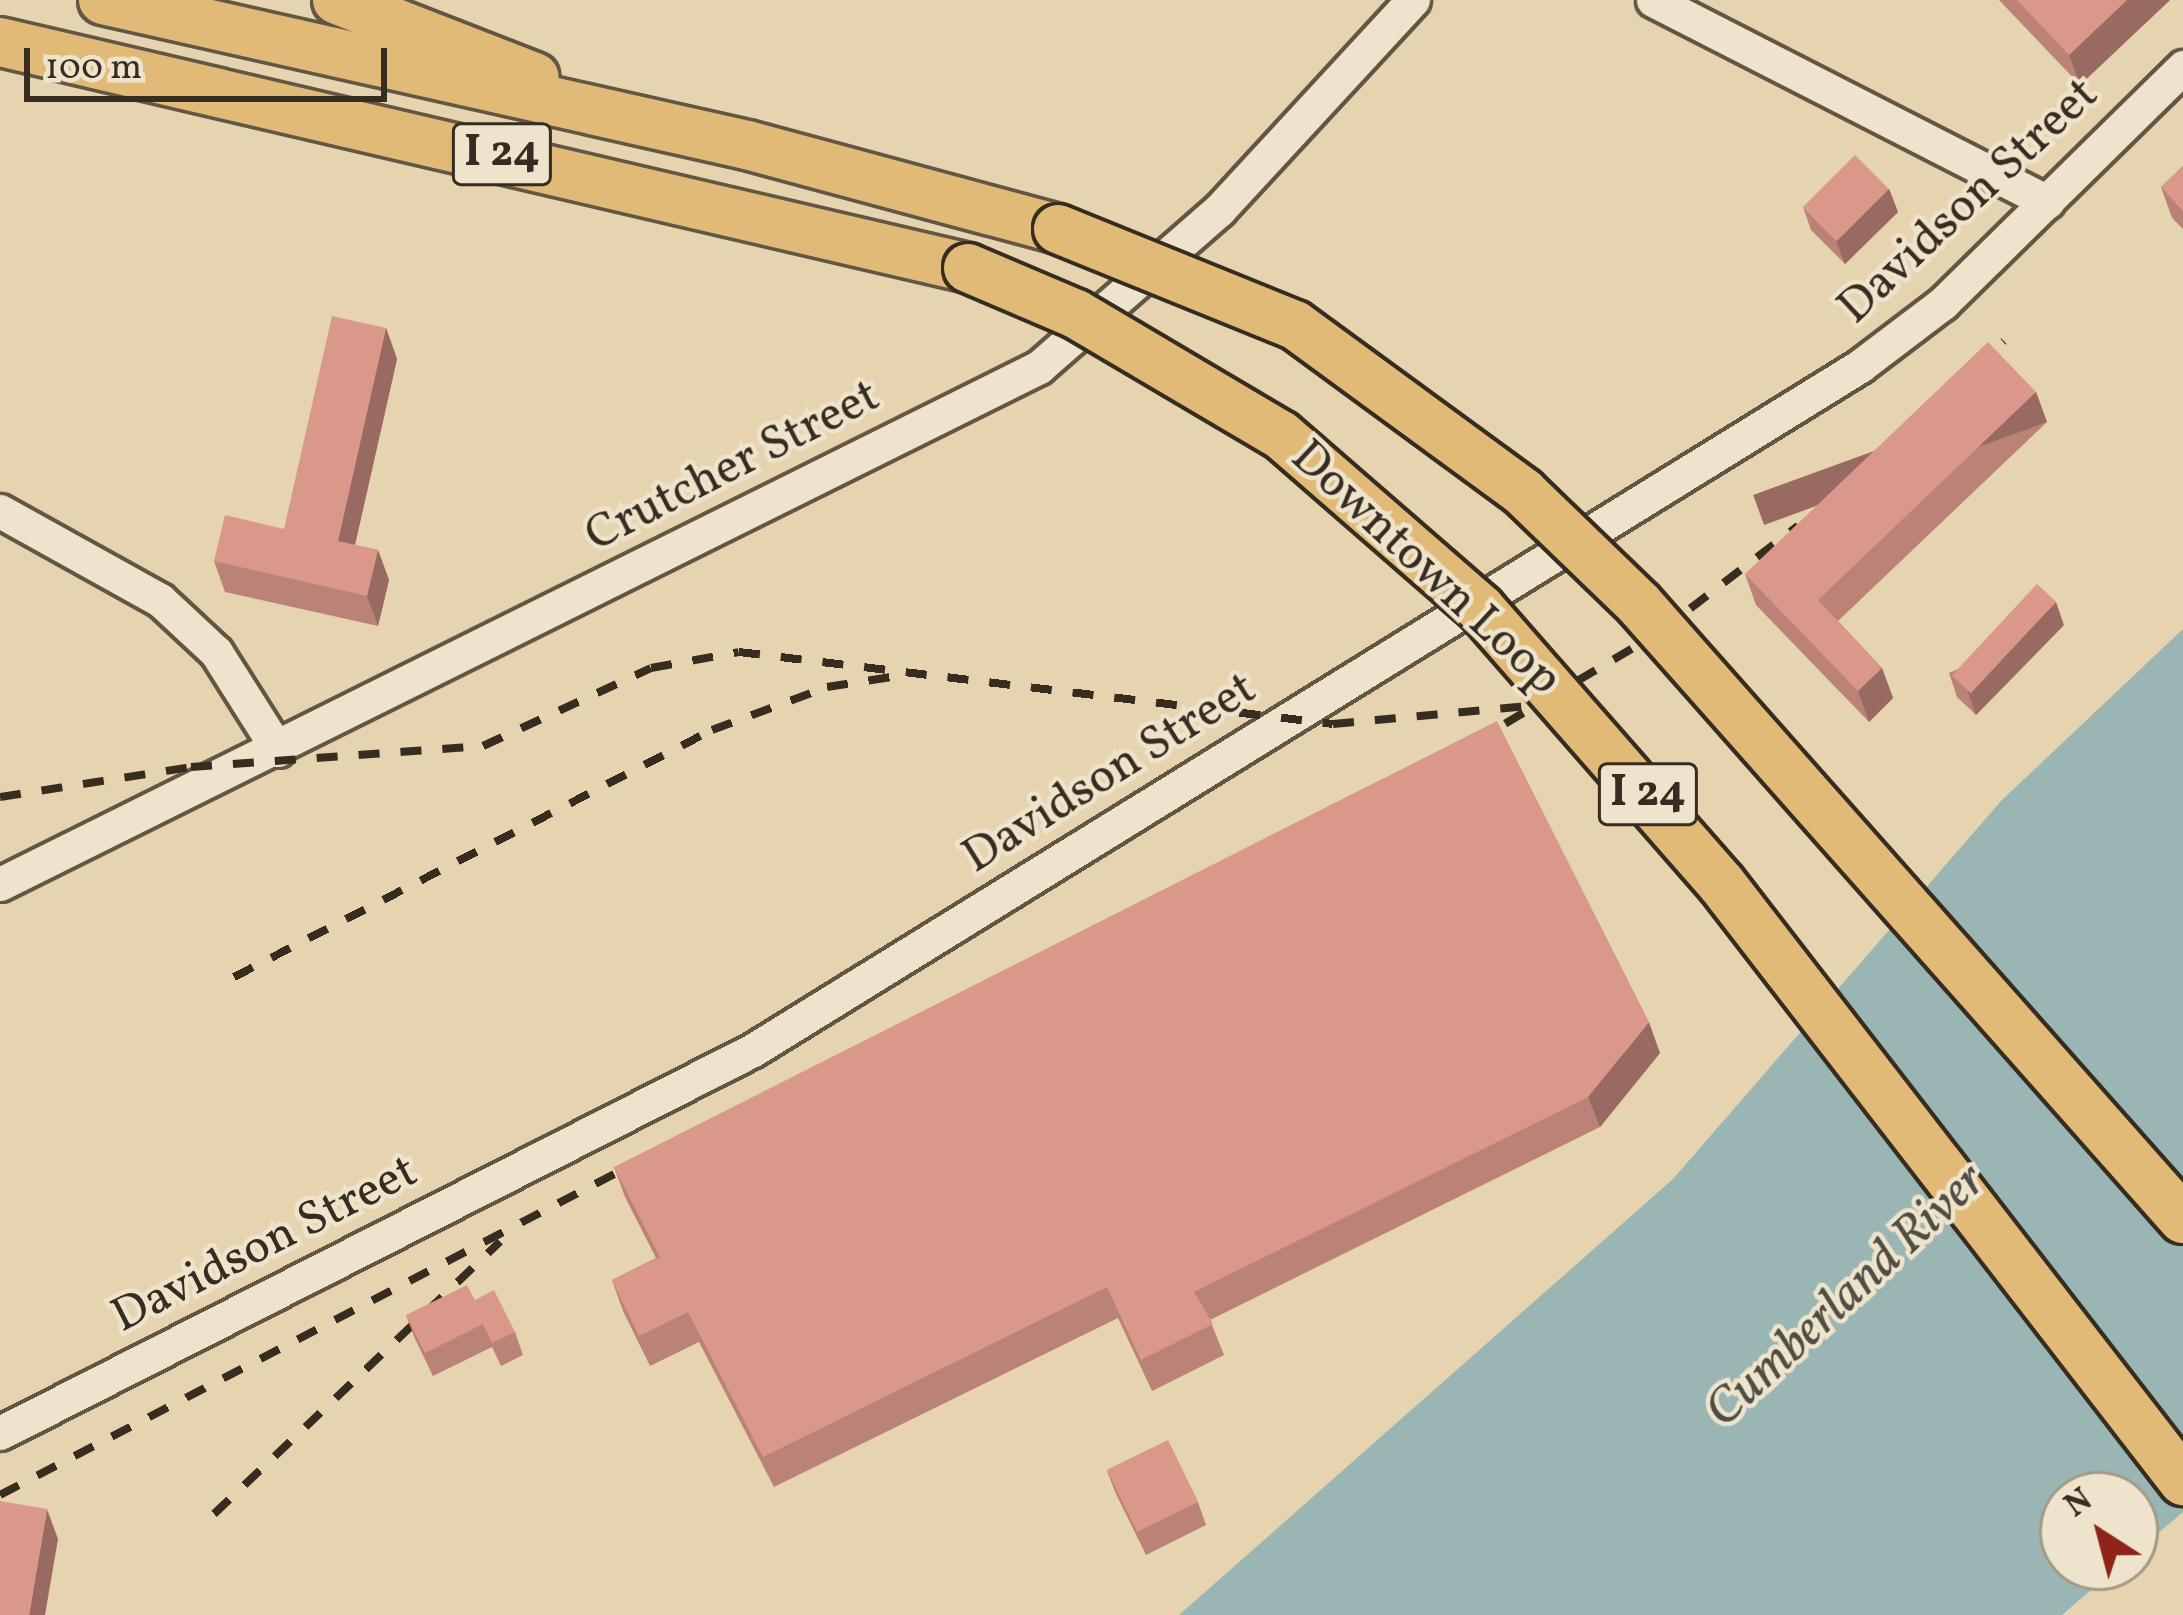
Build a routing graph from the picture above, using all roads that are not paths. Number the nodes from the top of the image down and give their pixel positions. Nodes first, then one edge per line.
1 (103, 0) edge
2 (337, 0) edge
3 (1413, 0) edge
4 (1653, 0) edge
5 (11, 49) edge
6 (2183, 68) edge
7 (632, 120) junction
8 (2047, 202) junction
9 (0, 511) edge
10 (278, 750) junction
11 (0, 884) edge
12 (2183, 1219) edge
13 (0, 1432) edge
14 (2183, 1481) edge

1 - 7 highway, I 24
2 - 7 highway
3 - 10 street, Crutcher Street
4 - 8 street
5 - 14 highway, Downtown Loop / I 24, bridge
6 - 8 street, Davidson Street
7 - 12 highway, I 24, bridge
8 - 13 street, Davidson Street
9 - 10 street
10 - 11 street, Crutcher Street

